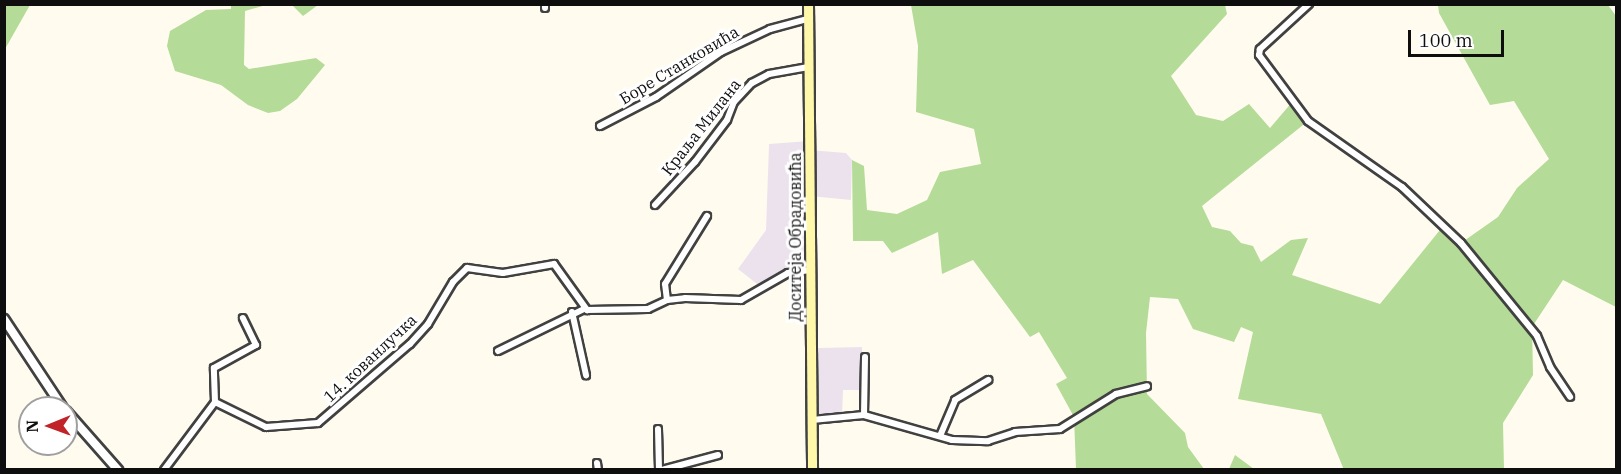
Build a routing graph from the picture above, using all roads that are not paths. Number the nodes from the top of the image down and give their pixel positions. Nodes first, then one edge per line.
1 (808, 4) edge
2 (1309, 4) edge
3 (808, 19) junction
4 (808, 67) junction
5 (600, 126) dead end
6 (655, 205) dead end
7 (707, 216) dead end
8 (810, 270) junction
9 (668, 300) junction
10 (584, 309) junction
11 (572, 312) junction
12 (243, 318) dead end
13 (4, 319) edge
14 (498, 351) dead end
15 (865, 357) dead end
16 (586, 375) dead end
17 (988, 380) dead end
18 (1147, 386) dead end
19 (56, 396) edge
20 (1570, 397) dead end
21 (215, 402) junction
22 (864, 415) junction
23 (812, 420) junction
24 (78, 425) edge
25 (658, 429) dead end
26 (940, 436) junction
27 (718, 455) dead end
28 (118, 470) edge
29 (164, 470) edge
30 (661, 470) edge
31 (812, 470) edge

1 - 3 main road, Доситеја Обрадовића
2 - 20 street
3 - 4 main road, Доситеја Обрадовића
3 - 5 street, Боре Станковића
4 - 6 street, Краља Милана
4 - 8 main road, Доситеја Обрадовића
7 - 9 street
8 - 9 street
8 - 23 main road, Доситеја Обрадовића
9 - 10 street
10 - 11 street
10 - 21 street, 14. кованлучка
11 - 14 street
11 - 16 street
12 - 21 street
13 - 19 street
15 - 22 street
17 - 26 street
18 - 26 street
21 - 29 street
22 - 23 street
22 - 26 street
23 - 31 main road, Доситеја Обрадовића
24 - 28 street
25 - 30 street
27 - 30 street

